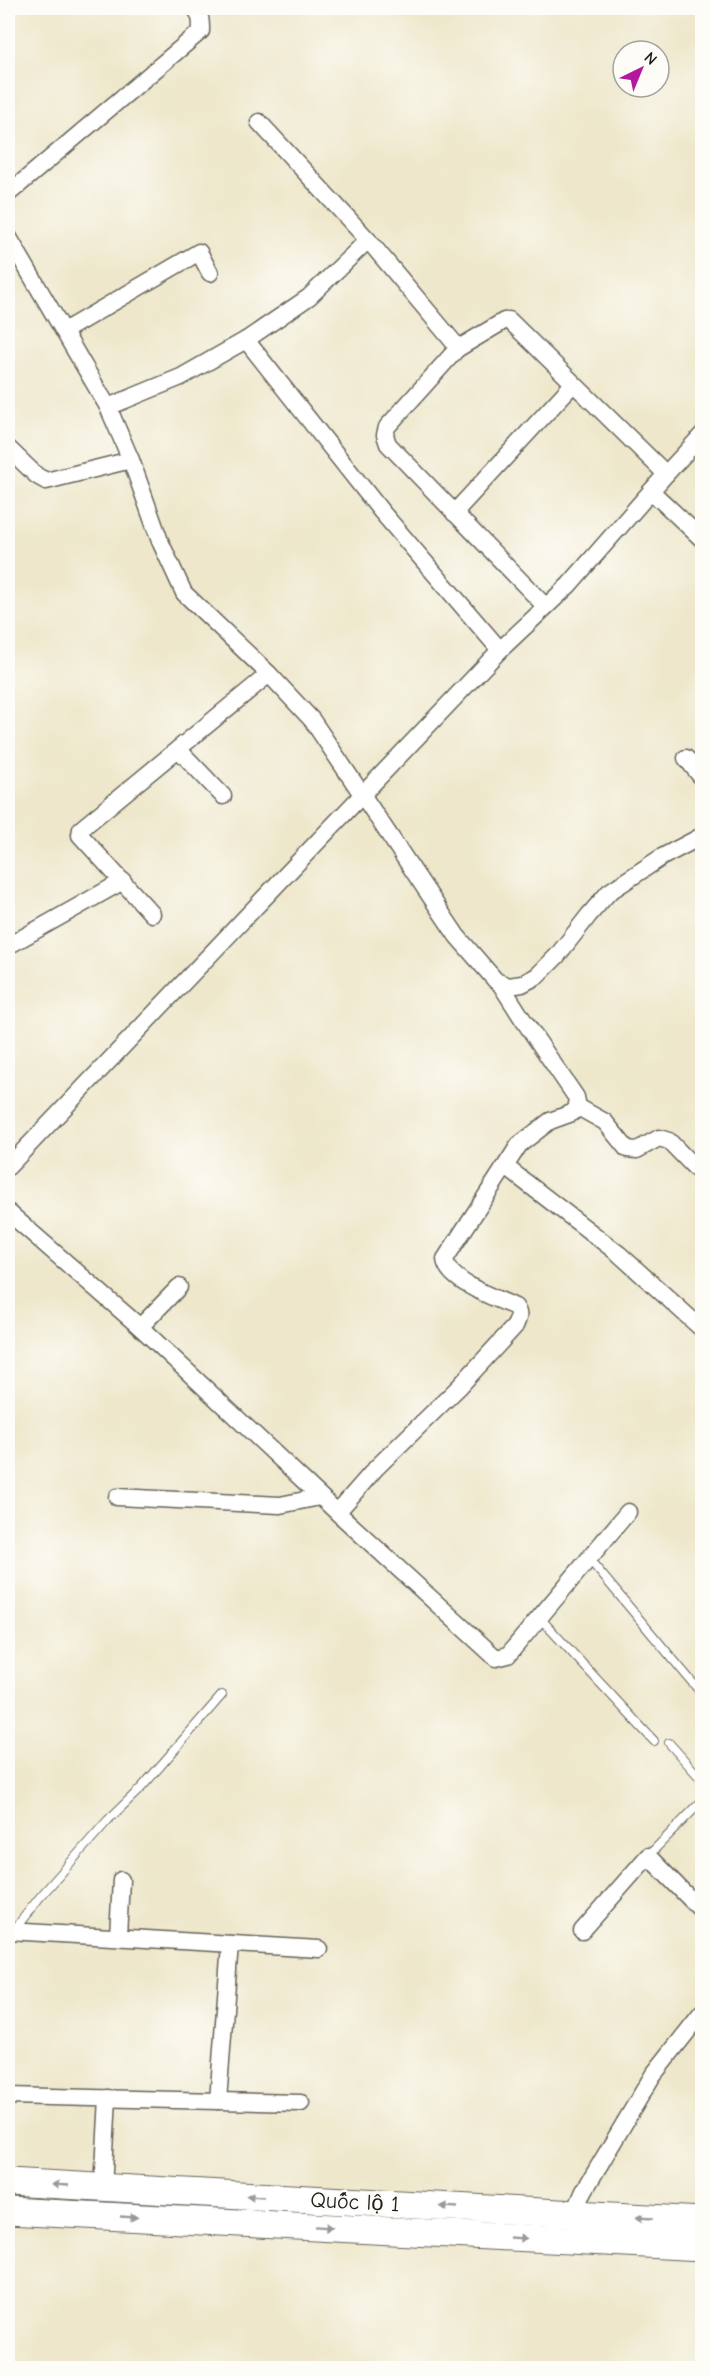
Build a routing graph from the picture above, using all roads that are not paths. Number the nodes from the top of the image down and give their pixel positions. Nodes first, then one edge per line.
1 (195, 8) edge
2 (259, 122) dead end
3 (8, 194) edge
4 (8, 236) edge
5 (368, 240) junction
6 (210, 273) dead end
7 (64, 331) junction
8 (246, 340) junction
9 (458, 350) junction
10 (573, 384) junction
11 (108, 407) junction
12 (702, 435) edge
13 (8, 448) edge
14 (131, 460) junction
15 (666, 474) junction
16 (651, 491) junction
17 (454, 513) junction
18 (702, 539) edge
19 (545, 606) junction
20 (500, 650) junction
21 (269, 674) junction
22 (178, 749) junction
23 (686, 758) dead end
24 (702, 778) edge
25 (361, 795) junction
26 (223, 796) dead end
27 (702, 836) edge
28 (123, 881) junction
29 (152, 914) dead end
30 (8, 946) edge
31 (501, 985) junction
32 (578, 1107) junction
33 (8, 1167) edge
34 (506, 1167) junction
35 (702, 1175) edge
36 (8, 1212) edge
37 (179, 1287) dead end
38 (140, 1327) junction
39 (702, 1329) edge
40 (117, 1497) dead end
41 (320, 1497) junction
42 (628, 1512) dead end
43 (339, 1514) junction
44 (589, 1559) junction
45 (539, 1617) junction
46 (697, 1688) dead end
47 (222, 1695) dead end
48 (654, 1741) dead end
49 (669, 1743) dead end
50 (702, 1780) edge
51 (702, 1801) edge
52 (648, 1856) junction
53 (121, 1880) dead end
54 (702, 1911) edge
55 (10, 1931) edge
56 (582, 1931) dead end
57 (118, 1936) junction
58 (230, 1944) junction
59 (319, 1948) dead end
60 (702, 2013) edge
61 (8, 2096) edge
62 (108, 2098) junction
63 (218, 2101) junction
64 (301, 2103) dead end
65 (8, 2182) edge
66 (103, 2187) junction
67 (8, 2211) edge
68 (574, 2214) junction
69 (702, 2221) edge
70 (702, 2247) edge

1 - 3 street
2 - 5 street
4 - 7 street
5 - 8 street
5 - 9 street
6 - 7 street
7 - 11 street
8 - 11 street
8 - 20 street
9 - 10 street
9 - 17 street
10 - 15 street
10 - 17 street
11 - 14 street
12 - 15 street
13 - 14 street
14 - 21 street
15 - 16 street
16 - 18 street
16 - 19 street
17 - 19 street
19 - 20 street
20 - 25 street
21 - 22 street
21 - 25 street
22 - 26 street
22 - 28 street
23 - 24 street
25 - 31 street
25 - 33 street
27 - 31 street
28 - 29 street
28 - 30 street
31 - 32 street
32 - 34 street
32 - 35 street
34 - 39 street
34 - 43 street
36 - 38 street
37 - 38 street
38 - 41 street
40 - 41 street
41 - 43 street
42 - 44 street
43 - 45 street
44 - 45 street
44 - 46 lane
45 - 48 lane
47 - 55 lane
49 - 50 lane
51 - 52 lane
52 - 54 street
52 - 56 street
53 - 57 street
55 - 57 street
57 - 58 street
58 - 59 street
58 - 63 street
60 - 68 street
61 - 62 street
62 - 63 street
62 - 66 street
63 - 64 street
66 -> 65 highway, Quốc lộ 1
68 -> 66 highway, Quốc lộ 1
67 -> 70 highway, Quốc lộ 1
69 -> 68 highway, Quốc lộ 1

